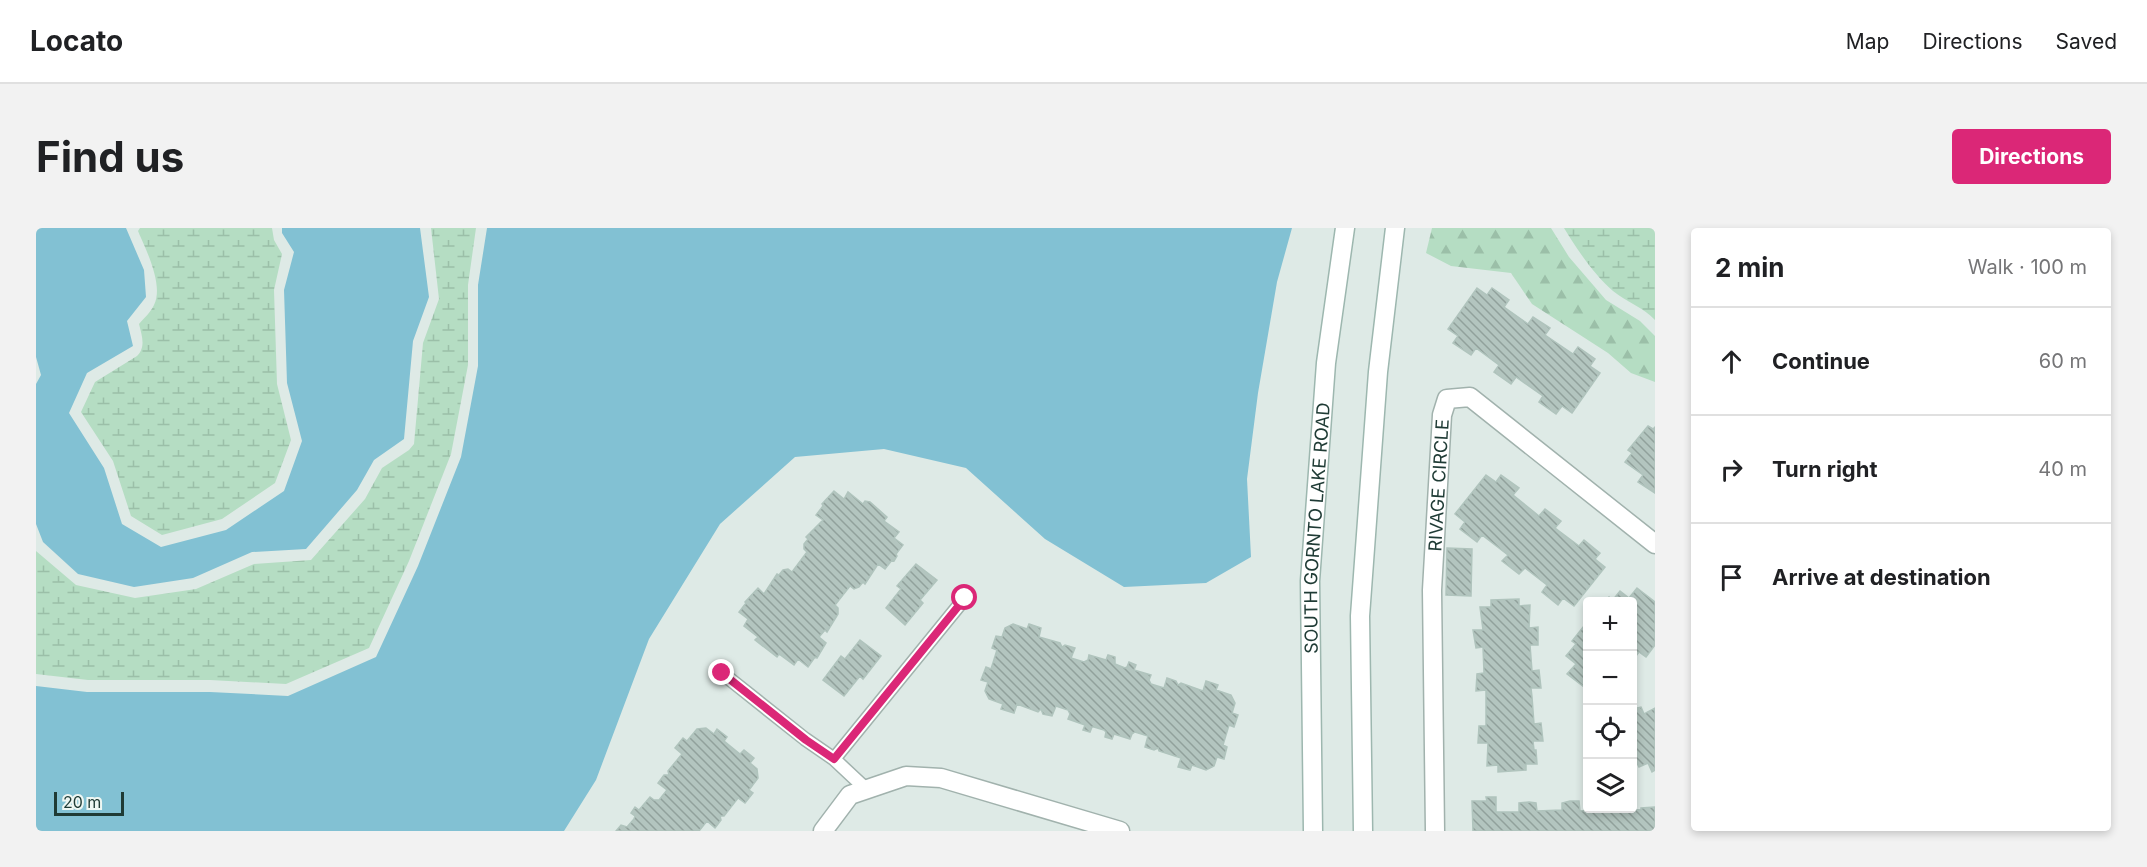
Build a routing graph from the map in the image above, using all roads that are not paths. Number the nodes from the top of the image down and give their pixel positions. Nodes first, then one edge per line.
1 (1345, 228) edge
2 (1395, 228) edge
3 (1655, 544) edge
4 (965, 598) dead end
5 (722, 673) dead end
6 (834, 759) junction
7 (866, 789) junction
8 (823, 831) edge
9 (1120, 831) edge
10 (1313, 831) edge
11 (1363, 831) edge
12 (1435, 831) edge

1 - 10 street, SOUTH GORNTO LAKE ROAD
2 - 11 street
3 - 12 street, RIVAGE CIRCLE
4 - 6 lane
5 - 6 lane
6 - 7 lane
7 - 8 street
7 - 9 street

